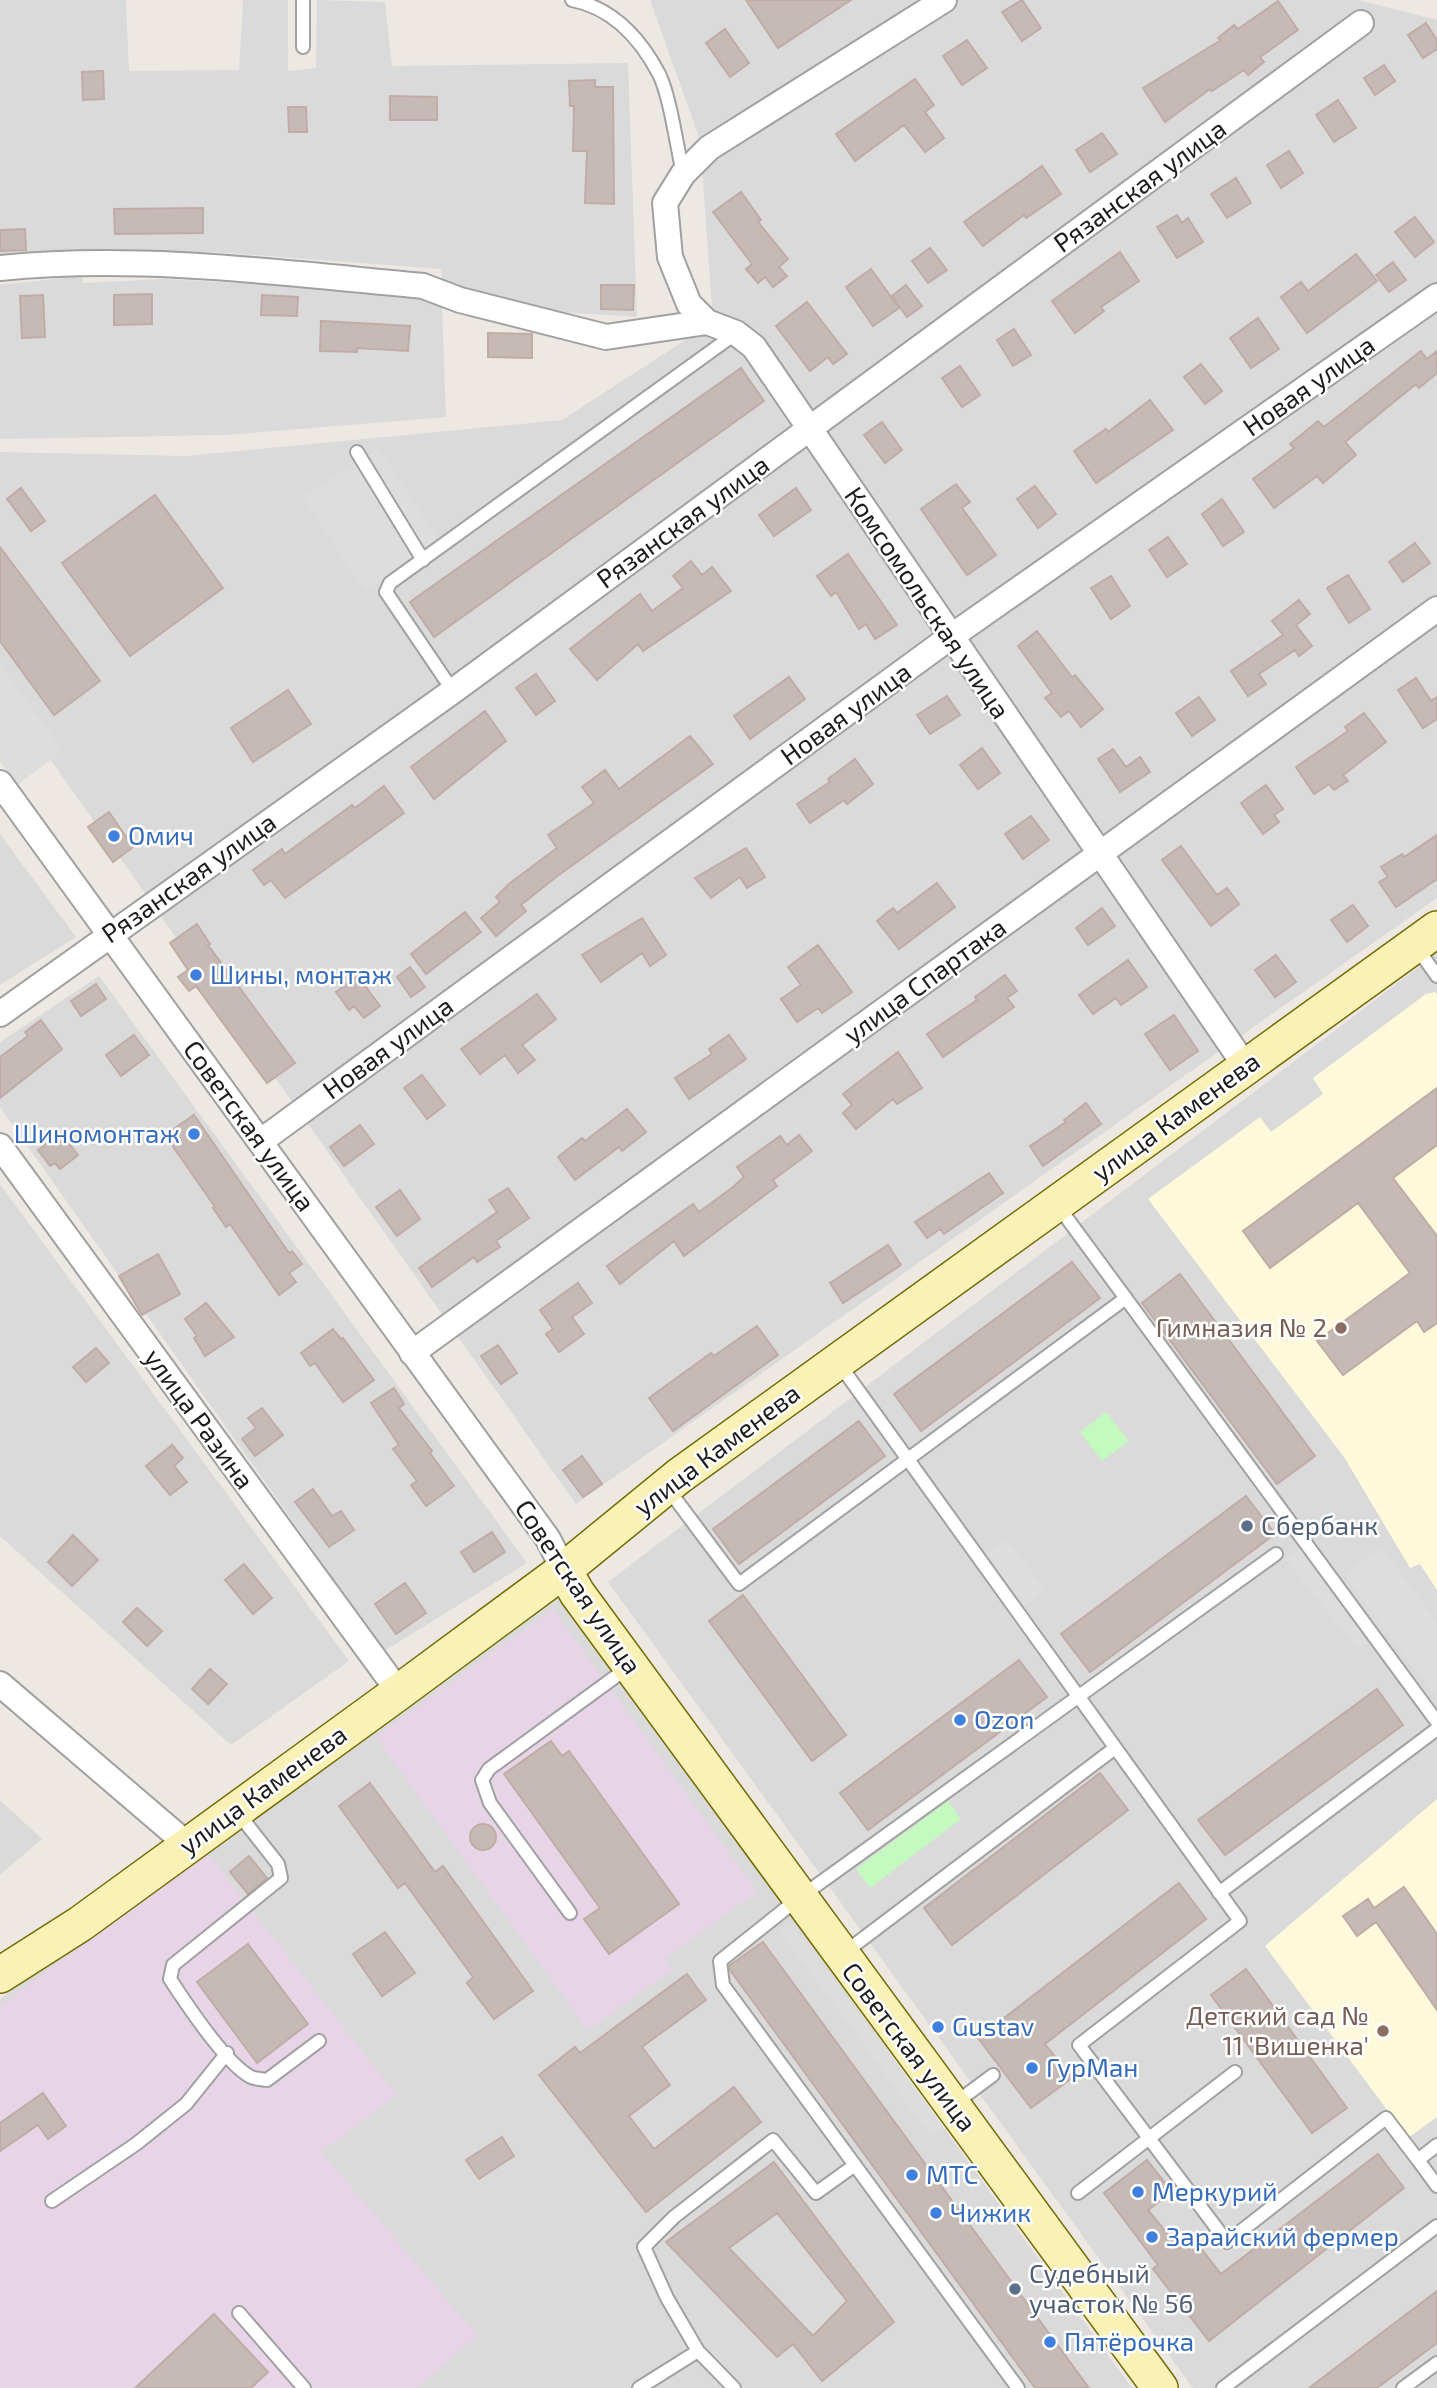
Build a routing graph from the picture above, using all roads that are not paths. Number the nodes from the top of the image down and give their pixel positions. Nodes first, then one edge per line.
1 (303, 0) edge
2 (572, 0) edge
3 (944, 0) edge
4 (1361, 23) dead end
5 (303, 47) dead end
6 (683, 174) junction
7 (0, 268) edge
8 (1437, 296) edge
9 (708, 323) junction
10 (736, 333) junction
11 (809, 429) junction
12 (356, 452) dead end
13 (423, 560) junction
14 (1437, 609) edge
15 (949, 638) junction
16 (453, 691) junction
17 (0, 783) edge
18 (1099, 855) junction
19 (108, 935) junction
20 (1426, 937) edge
21 (1437, 976) edge
22 (0, 1014) edge
23 (1245, 1067) junction
24 (261, 1141) junction
25 (0, 1146) edge
26 (1057, 1203) junction
27 (1126, 1298) junction
28 (412, 1353) junction
29 (838, 1362) junction
30 (908, 1459) junction
31 (666, 1486) junction
32 (1276, 1554) dead end
33 (564, 1570) junction
34 (630, 1666) junction
35 (0, 1684) edge
36 (399, 1692) junction
37 (1078, 1697) junction
38 (1437, 1721) edge
39 (1437, 1729) edge
40 (1115, 1748) junction
41 (236, 1810) junction
42 (188, 1845) junction
43 (1219, 1893) junction
44 (799, 1898) junction
45 (570, 1913) dead end
46 (841, 1955) junction
47 (0, 1975) edge
48 (319, 2040) dead end
49 (227, 2053) junction
50 (1235, 2072) dead end
51 (993, 2075) dead end
52 (954, 2105) junction
53 (1149, 2138) junction
54 (1437, 2145) edge
55 (1418, 2160) junction
56 (855, 2165) junction
57 (1437, 2186) edge
58 (1078, 2193) dead end
59 (52, 2202) dead end
60 (1437, 2226) edge
61 (239, 2313) dead end
62 (698, 2351) junction
63 (1437, 2363) edge
64 (304, 2388) edge
65 (639, 2388) edge
66 (734, 2388) edge
67 (1018, 2388) edge
68 (1160, 2388) edge
69 (1223, 2388) edge
70 (1403, 2388) edge

1 - 5 lane
2 - 6 lane
3 - 6 street
4 - 11 street, Рязанская улица
6 - 9 street
7 - 9 street
8 - 15 street, Новая улица
9 - 10 street, Комсомольская улица
10 - 11 street, Комсомольская улица
10 - 13 lane
11 - 15 street, Комсомольская улица
11 - 16 street, Рязанская улица
12 - 13 lane
13 - 16 lane
14 - 18 street, улица Спартака
15 - 18 street, Комсомольская улица
15 - 24 street, Новая улица
16 - 19 street, Рязанская улица
17 - 19 street, Советская улица
18 - 23 street, Комсомольская улица
18 - 28 street, улица Спартака
19 - 22 street, Рязанская улица
19 - 24 street, Советская улица
20 - 21 lane
20 - 23 main road, улица Каменева
23 - 26 main road, улица Каменева
24 - 28 street, Советская улица
25 - 36 street, улица Разина
26 - 27 lane
26 - 29 main road, улица Каменева
27 - 30 lane
27 - 38 lane
28 - 33 street, Советская улица
29 - 30 lane
29 - 31 main road, улица Каменева
30 - 31 lane
30 - 37 lane
31 - 33 main road, улица Каменева
32 - 37 lane
33 - 34 main road, Советская улица
33 - 36 main road, улица Каменева
34 - 44 main road, Советская улица
34 - 45 lane
35 - 42 street
36 - 41 main road, улица Каменева
37 - 40 lane
37 - 44 lane
39 - 43 lane
40 - 43 lane
40 - 46 lane
41 - 42 main road, улица Каменева
41 - 49 lane
42 - 47 main road, улица Каменева
43 - 53 lane
44 - 46 main road, Советская улица
44 - 56 lane
46 - 52 main road, Советская улица
48 - 49 lane
49 - 59 lane
50 - 53 lane
51 - 52 lane
52 - 68 main road, Советская улица
53 - 55 lane
53 - 58 lane
54 - 55 lane
55 - 57 lane
56 - 62 lane
56 - 67 lane
60 - 69 lane
61 - 64 lane
62 - 65 lane
62 - 66 lane
63 - 70 lane

